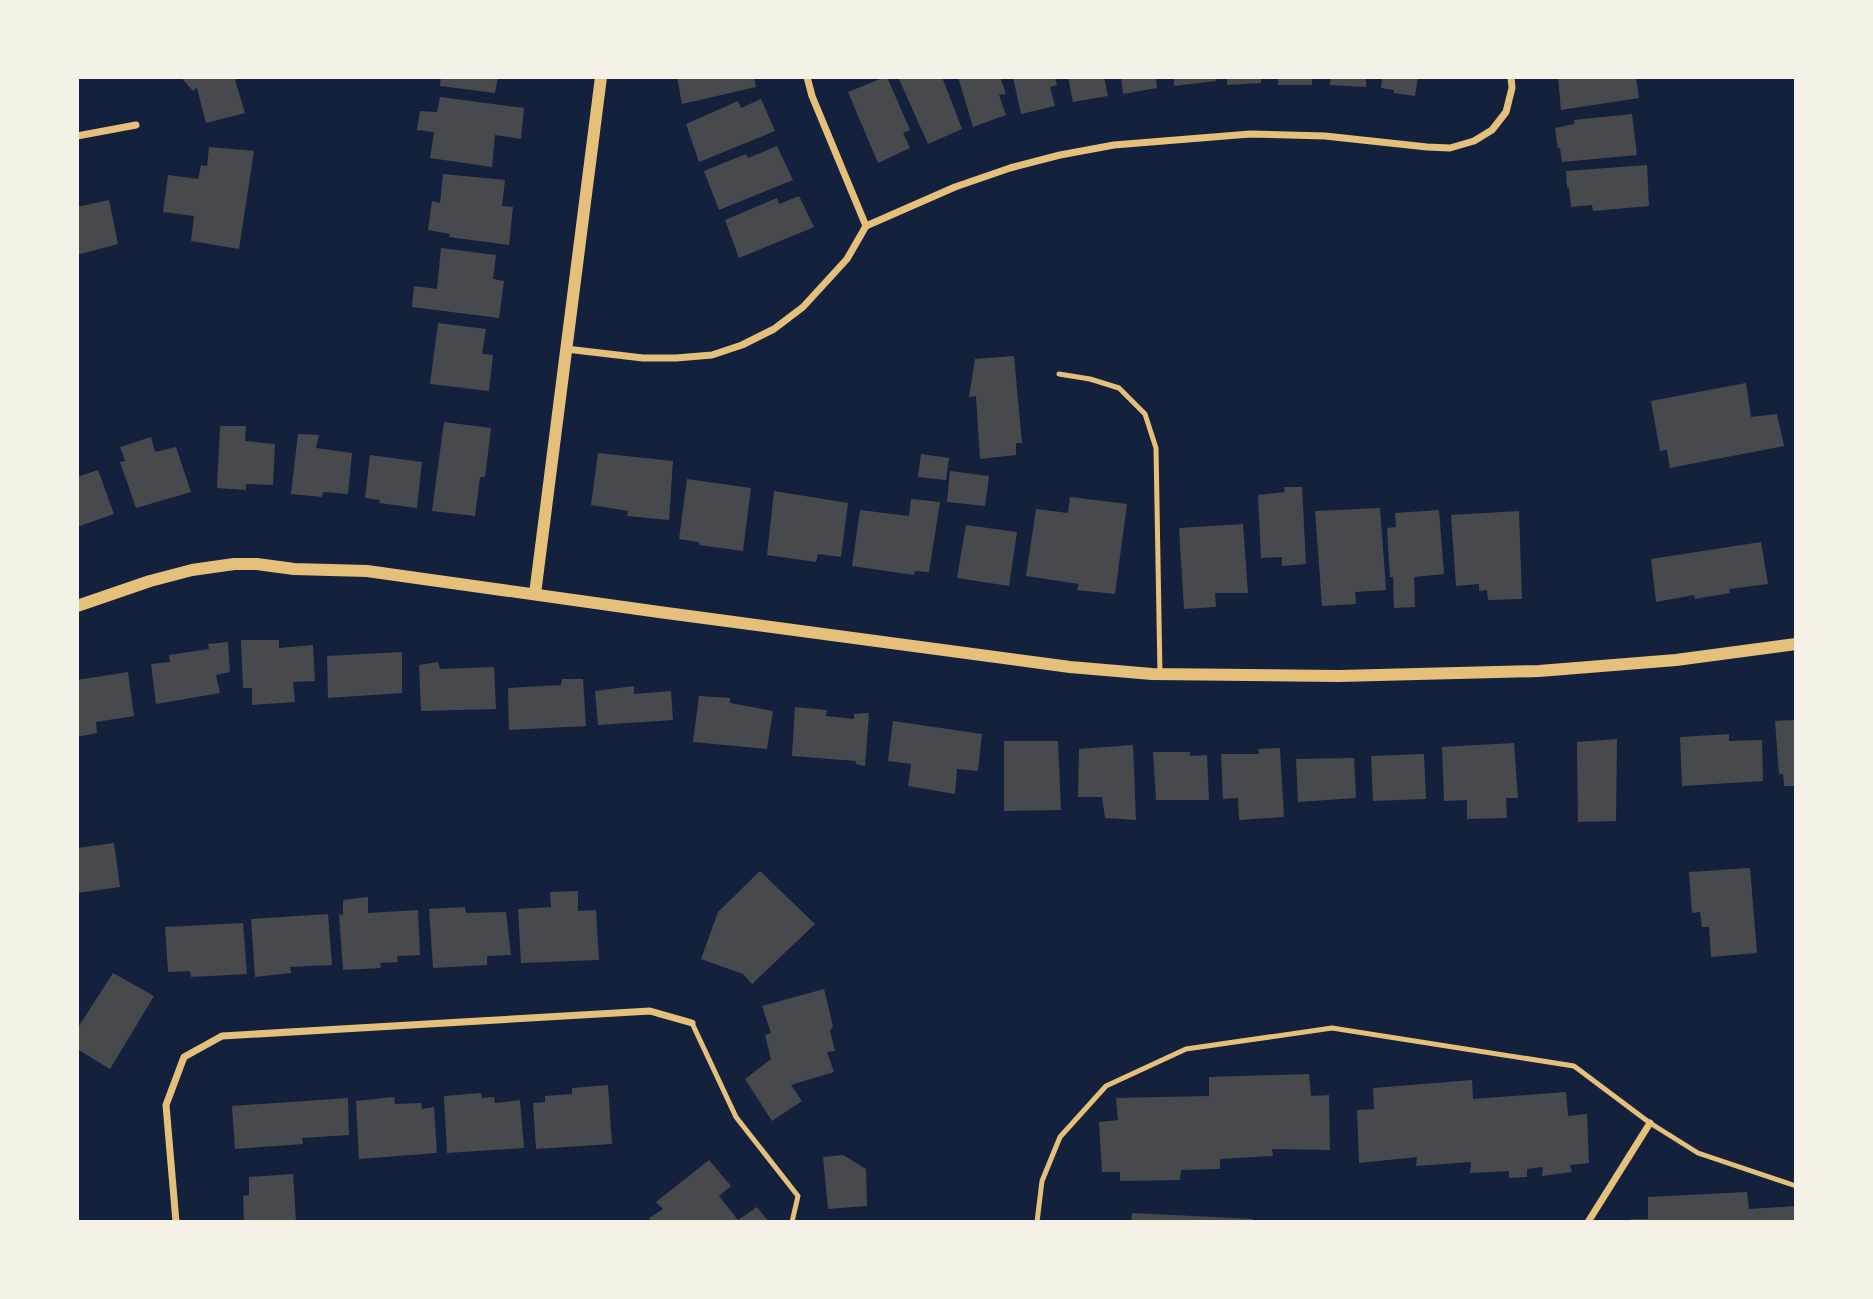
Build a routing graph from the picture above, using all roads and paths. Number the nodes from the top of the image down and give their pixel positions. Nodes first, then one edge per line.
1 (601, 77) edge
2 (807, 77) edge
3 (1511, 77) edge
4 (136, 125) dead end
5 (77, 136) edge
6 (866, 226) junction
7 (566, 349) junction
8 (1059, 374) dead end
9 (536, 594) junction
10 (77, 606) edge
11 (1796, 644) edge
12 (1160, 674) junction
13 (692, 1023) joint
14 (1650, 1123) junction
15 (1796, 1186) edge
16 (176, 1222) edge
17 (792, 1222) edge
18 (1037, 1222) edge
19 (1588, 1222) edge

1 - 7 street
2 - 6 street
3 - 6 street
4 - 5 street
6 - 7 street
7 - 9 street
8 - 12 lane
9 - 10 street
9 - 12 street
11 - 12 street
13 - 16 street
13 - 17 lane
14 - 15 lane
14 - 18 lane
14 - 19 street

